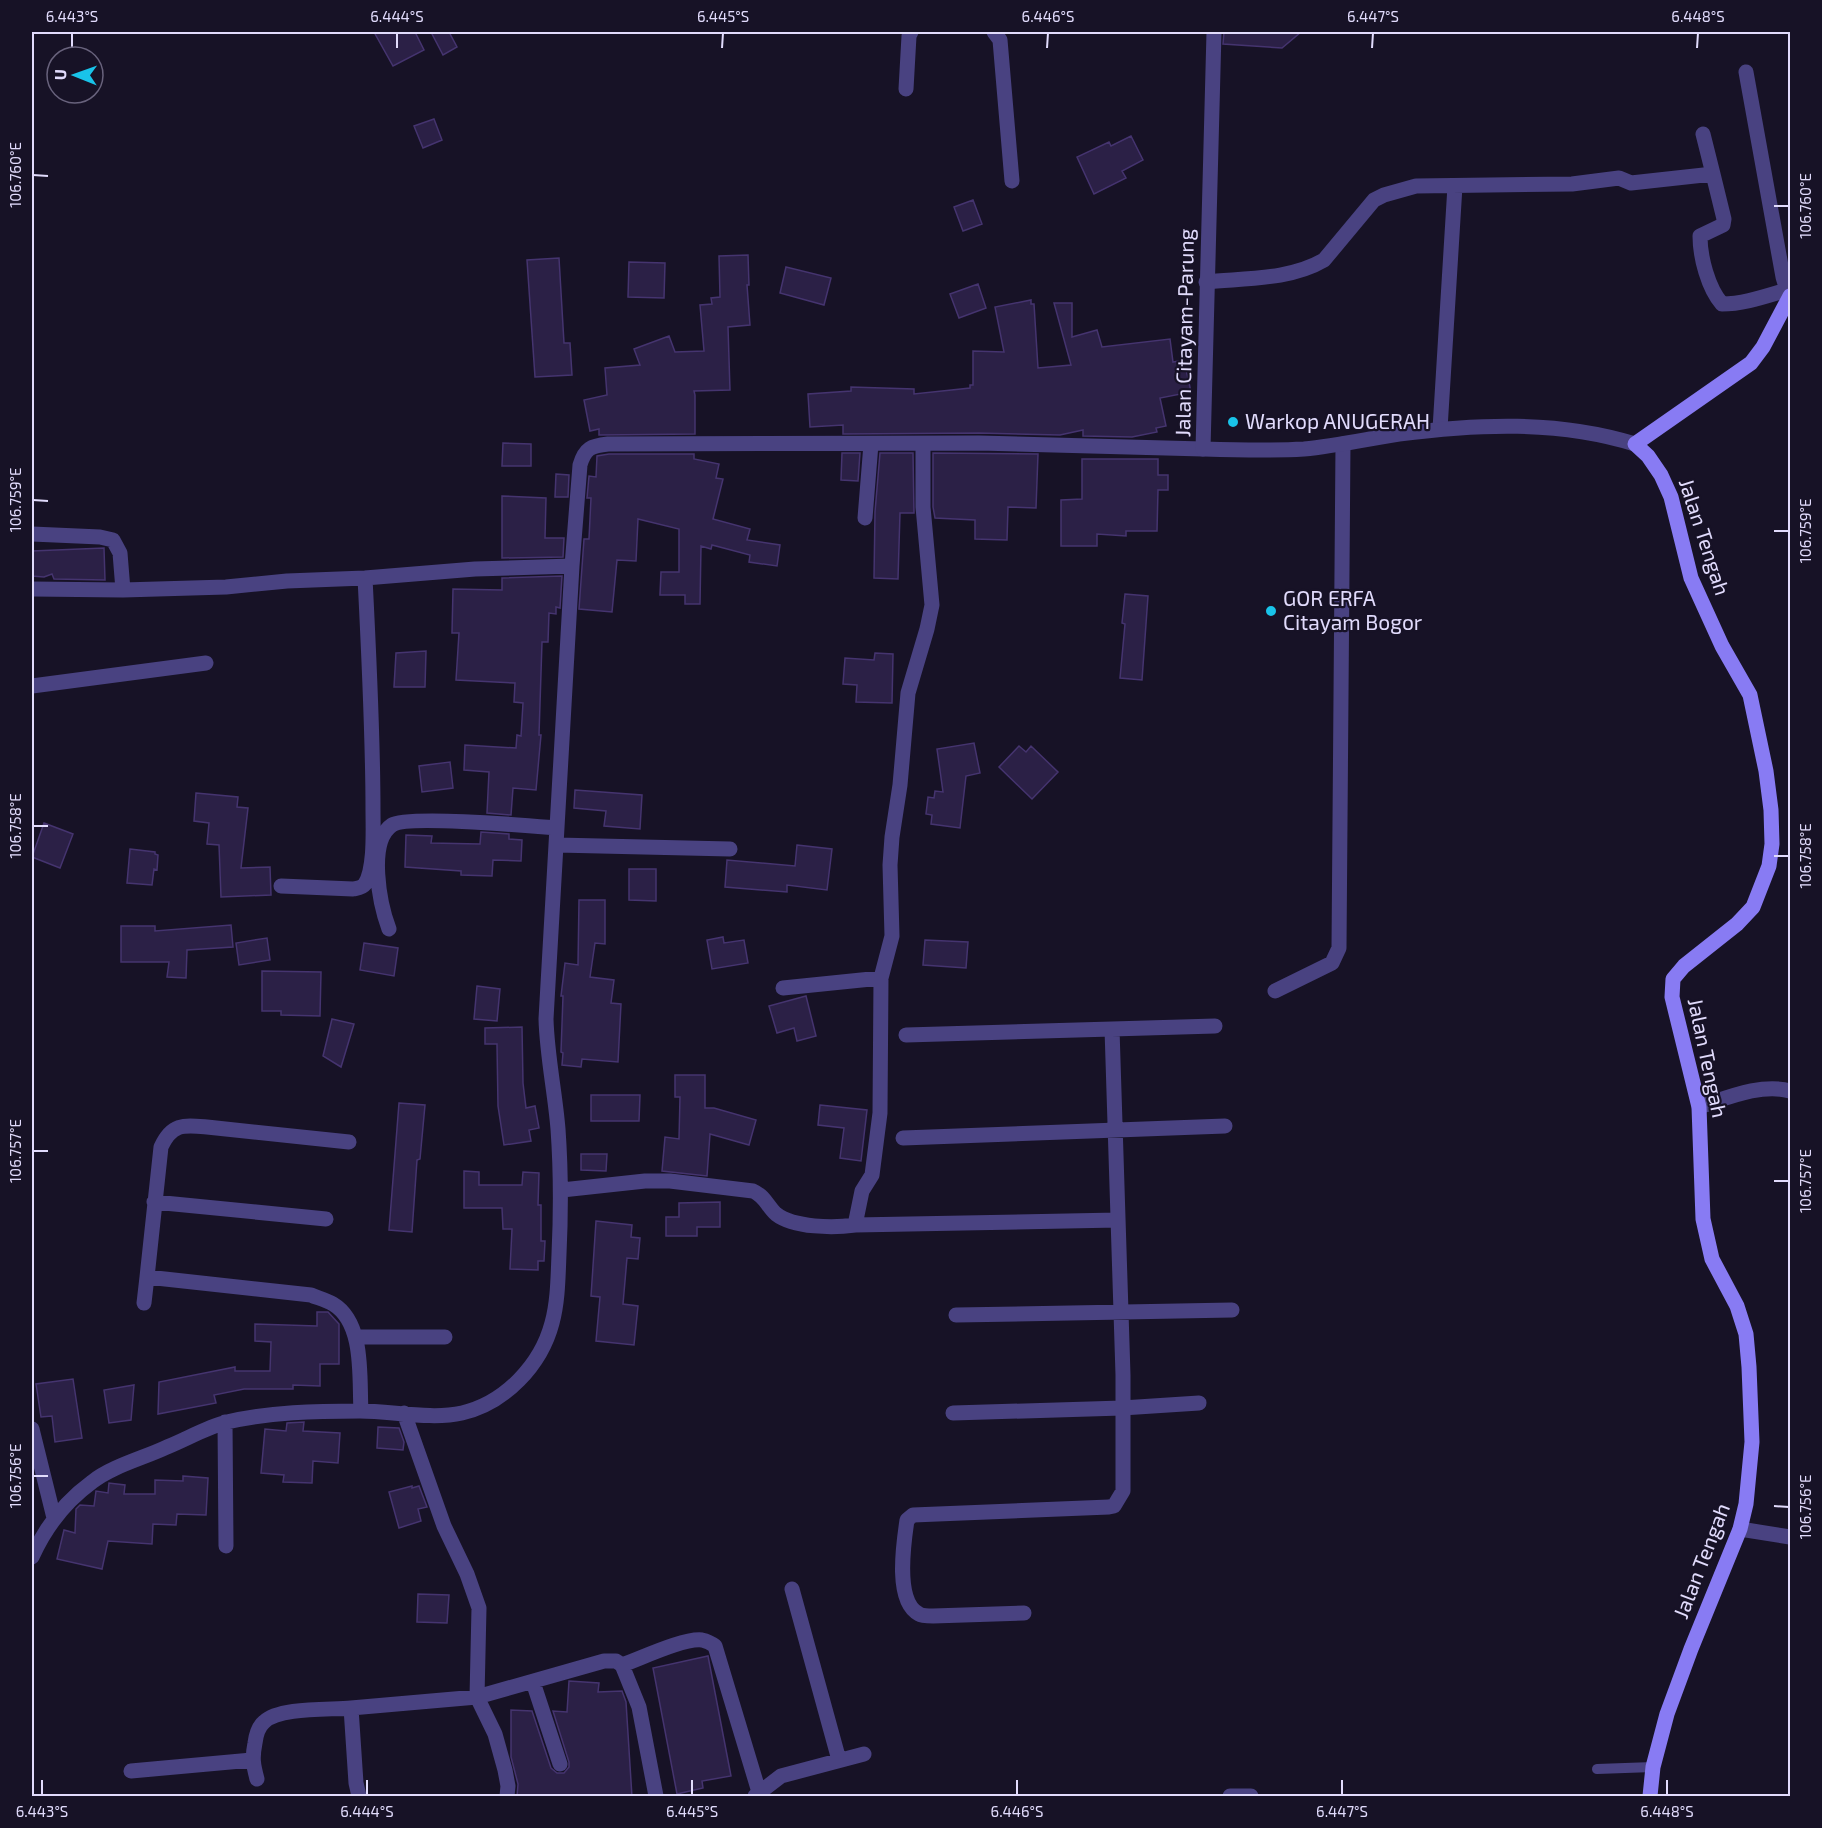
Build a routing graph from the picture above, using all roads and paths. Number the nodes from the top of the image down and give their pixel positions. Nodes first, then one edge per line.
1 (911, 32) edge
2 (994, 32) edge
3 (1214, 32) edge
4 (1746, 72) dead end
5 (906, 89) dead end
6 (1703, 134) dead end
7 (1713, 174) junction
8 (1012, 181) dead end
9 (1455, 186) junction
10 (1206, 282) junction
11 (1789, 294) edge
12 (1440, 429) junction
13 (871, 444) junction
14 (923, 444) junction
15 (1343, 444) junction
16 (1635, 444) junction
17 (1203, 449) junction
18 (865, 518) dead end
19 (32, 534) edge
20 (572, 566) junction
21 (364, 578) junction
22 (32, 588) edge
23 (123, 590) junction
24 (206, 663) dead end
25 (32, 686) edge
26 (557, 828) junction
27 (556, 845) junction
28 (730, 849) dead end
29 (280, 886) dead end
30 (389, 929) dead end
31 (881, 978) junction
32 (783, 988) dead end
33 (1275, 991) dead end
34 (1215, 1026) dead end
35 (1112, 1029) junction
36 (906, 1035) dead end
37 (1791, 1091) edge
38 (1699, 1107) junction
39 (1225, 1126) dead end
40 (1116, 1131) junction
41 (903, 1138) dead end
42 (349, 1142) dead end
43 (562, 1190) junction
44 (154, 1202) junction
45 (326, 1219) dead end
46 (1118, 1220) junction
47 (855, 1225) junction
48 (147, 1277) junction
49 (144, 1303) dead end
50 (1232, 1310) dead end
51 (1121, 1312) junction
52 (956, 1316) dead end
53 (357, 1337) junction
54 (445, 1337) dead end
55 (1199, 1403) dead end
56 (1122, 1408) junction
57 (361, 1411) junction
58 (404, 1413) junction
59 (953, 1413) dead end
60 (225, 1422) junction
61 (32, 1429) edge
62 (54, 1518) junction
63 (1740, 1529) junction
64 (1791, 1537) edge
65 (226, 1546) dead end
66 (32, 1557) edge
67 (792, 1589) dead end
68 (1024, 1613) dead end
69 (622, 1665) junction
70 (534, 1682) junction
71 (477, 1697) junction
72 (351, 1708) junction
73 (864, 1755) dead end
74 (252, 1760) junction
75 (839, 1760) junction
76 (560, 1764) dead end
77 (1653, 1767) junction
78 (1597, 1769) dead end
79 (131, 1771) dead end
80 (257, 1779) dead end
81 (757, 1794) edge
82 (359, 1797) edge
83 (507, 1797) edge
84 (656, 1797) edge
85 (1230, 1797) edge
86 (1251, 1797) edge
87 (1650, 1797) edge

1 - 5 street
2 - 8 street
3 - 10 street, Jalan Citayam-Parung
4 - 11 street
6 - 7 street
7 - 9 street
7 - 11 street
9 - 10 street
9 - 12 street
10 - 17 street, Jalan Citayam-Parung
11 - 16 main road
12 - 15 street, Jalan Citayam-Parung
12 - 16 street, Jalan Citayam-Parung
13 - 14 street
13 - 18 street
13 - 20 street
14 - 17 street
14 - 31 street
15 - 17 street, Jalan Citayam-Parung
15 - 33 street
16 - 38 main road, Jalan Tengah
19 - 23 street
20 - 21 street
20 - 26 street
21 - 23 street
21 - 29 street
22 - 23 street
24 - 25 street
26 - 27 street
26 - 30 street
27 - 28 street
27 - 43 street
31 - 32 street
31 - 47 street
34 - 35 street
35 - 36 street
35 - 40 street
37 - 38 street
38 - 63 main road, Jalan Tengah
39 - 40 street
40 - 41 street
40 - 46 street
42 - 44 street
43 - 47 street
43 - 58 street
44 - 45 street
44 - 48 street
46 - 47 street
46 - 51 street
48 - 49 street
48 - 53 street
50 - 51 street
51 - 52 street
51 - 56 street
53 - 54 street
53 - 57 street
55 - 56 street
56 - 59 street
56 - 68 street
57 - 58 street
57 - 60 street
58 - 71 street
60 - 62 street
60 - 65 street
61 - 62 street
62 - 66 street
63 - 64 street
63 - 77 main road, Jalan Tengah
67 - 75 street
69 - 70 street
69 - 81 street
69 - 84 street
70 - 71 street
70 - 76 street
71 - 72 street
71 - 83 street
72 - 74 street
72 - 82 street
73 - 75 street
74 - 79 street
74 - 80 street
75 - 81 street
77 - 78 lane
77 - 87 main road, Jalan Tengah
85 - 86 street

